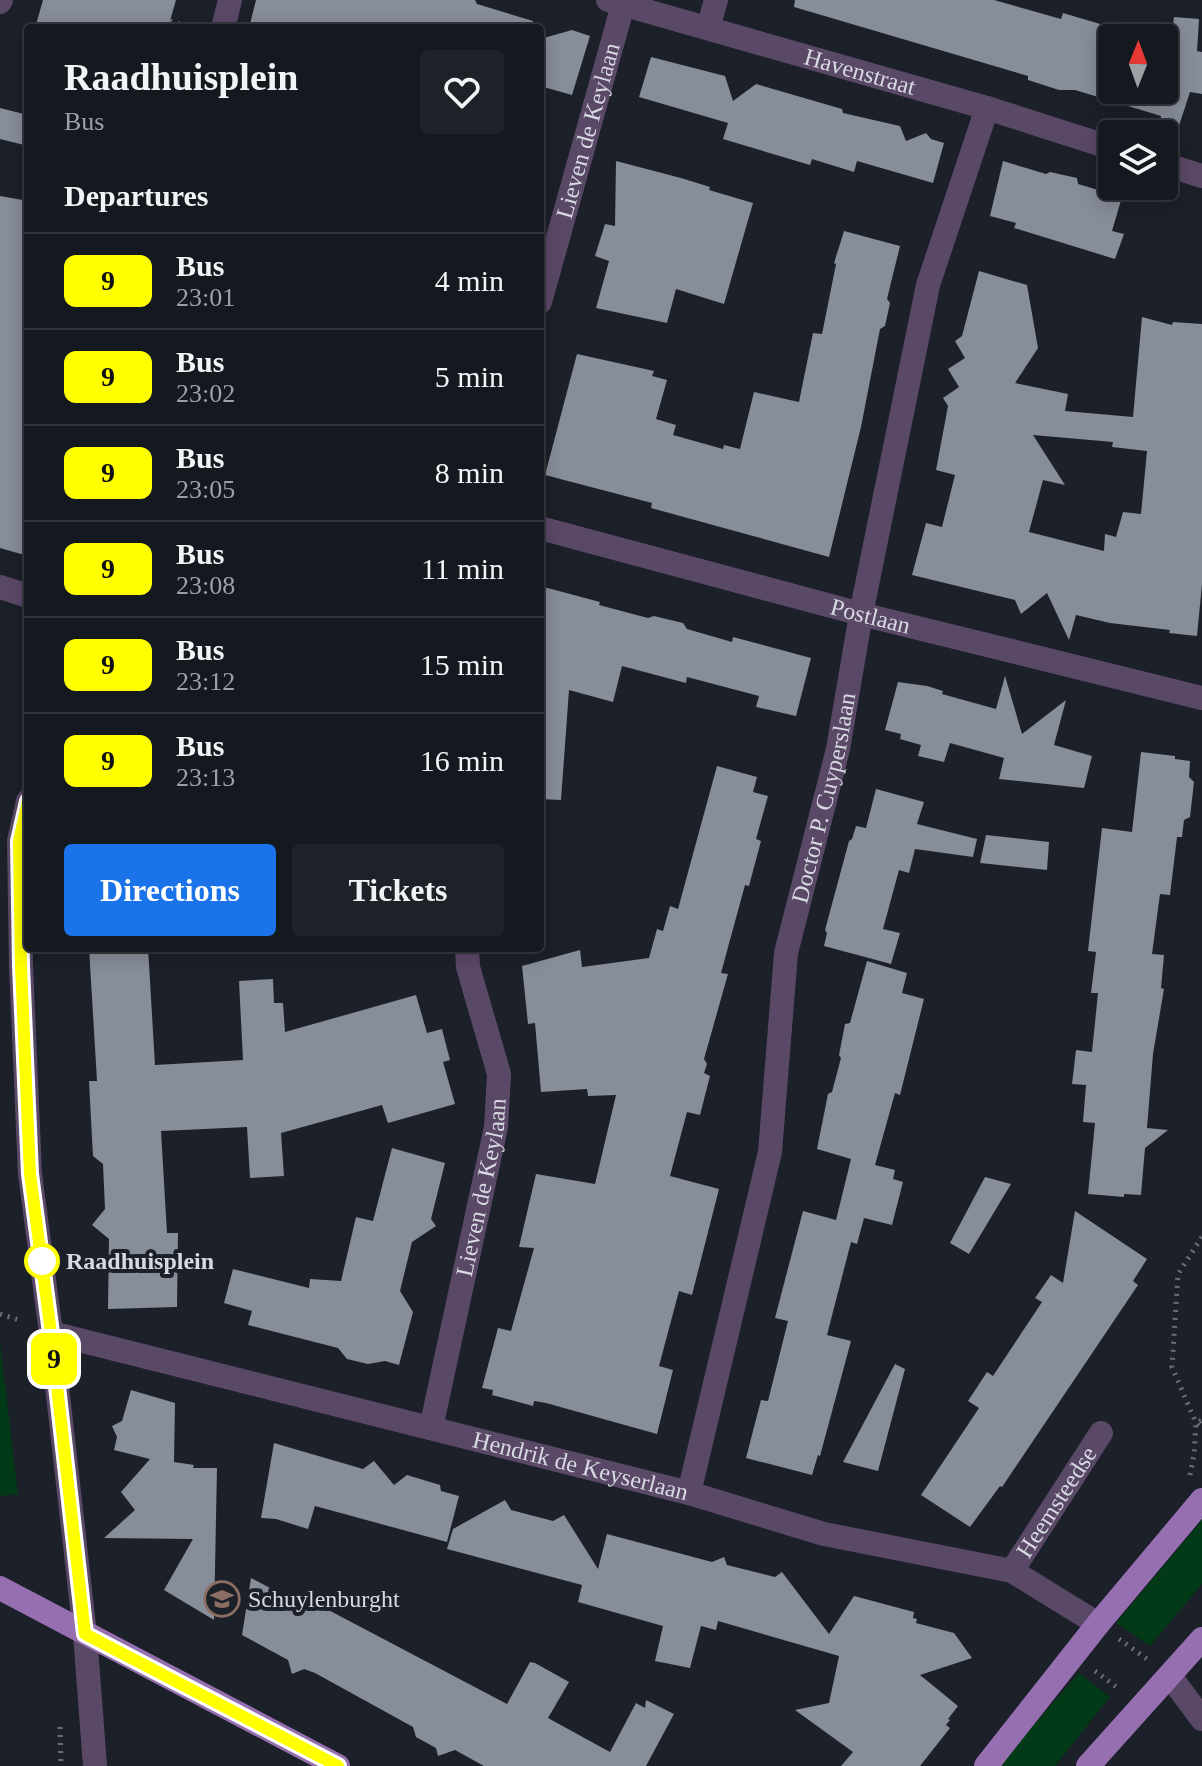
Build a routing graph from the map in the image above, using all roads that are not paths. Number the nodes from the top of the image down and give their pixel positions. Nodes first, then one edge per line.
1 (230, 0) edge
2 (716, 0) edge
3 (616, 2) edge
4 (224, 24) edge
5 (708, 28) junction
6 (987, 108) junction
7 (1098, 144) edge
8 (1178, 168) edge
9 (1202, 176) edge
10 (544, 286) edge
11 (544, 529) edge
12 (0, 587) edge
13 (24, 595) edge
14 (861, 614) junction
15 (1202, 698) edge
16 (24, 819) edge
17 (467, 952) edge
18 (10, 964) edge
19 (51, 1333) junction
20 (431, 1428) junction
21 (1101, 1433) dead end
22 (689, 1493) junction
23 (1202, 1500) edge
24 (1012, 1571) junction
25 (0, 1588) edge
26 (1098, 1624) junction
27 (85, 1634) junction
28 (1202, 1639) edge
29 (1170, 1676) junction
30 (1202, 1719) edge
31 (95, 1766) edge
32 (338, 1766) edge
33 (986, 1766) edge
34 (1088, 1766) edge

1 - 4 street
2 - 5 street
3 - 5 street, Havenstraat
3 - 10 street, Lieven de Keylaan
5 - 6 street, Havenstraat
6 - 7 street, Havenstraat
6 - 14 street, Doctor P. Cuyperslaan
8 - 9 street
11 - 14 street, Postlaan
12 - 13 street
14 - 15 street, Postlaan
14 - 22 street, Doctor P. Cuyperslaan
16 - 18 street
17 - 20 street, Lieven de Keylaan
18 - 19 street
19 - 20 street, Hendrik de Keyserlaan
19 - 27 street
20 - 22 street, Hendrik de Keyserlaan
21 - 24 street, Heemsteedse
22 - 24 street, Hendrik de Keyserlaan
23 - 26 main road
24 - 26 street, Hendrik de Keyserlaan
25 - 27 main road
26 - 33 main road
27 - 31 street
27 - 32 main road
28 - 29 main road
29 - 30 street
29 - 34 main road

